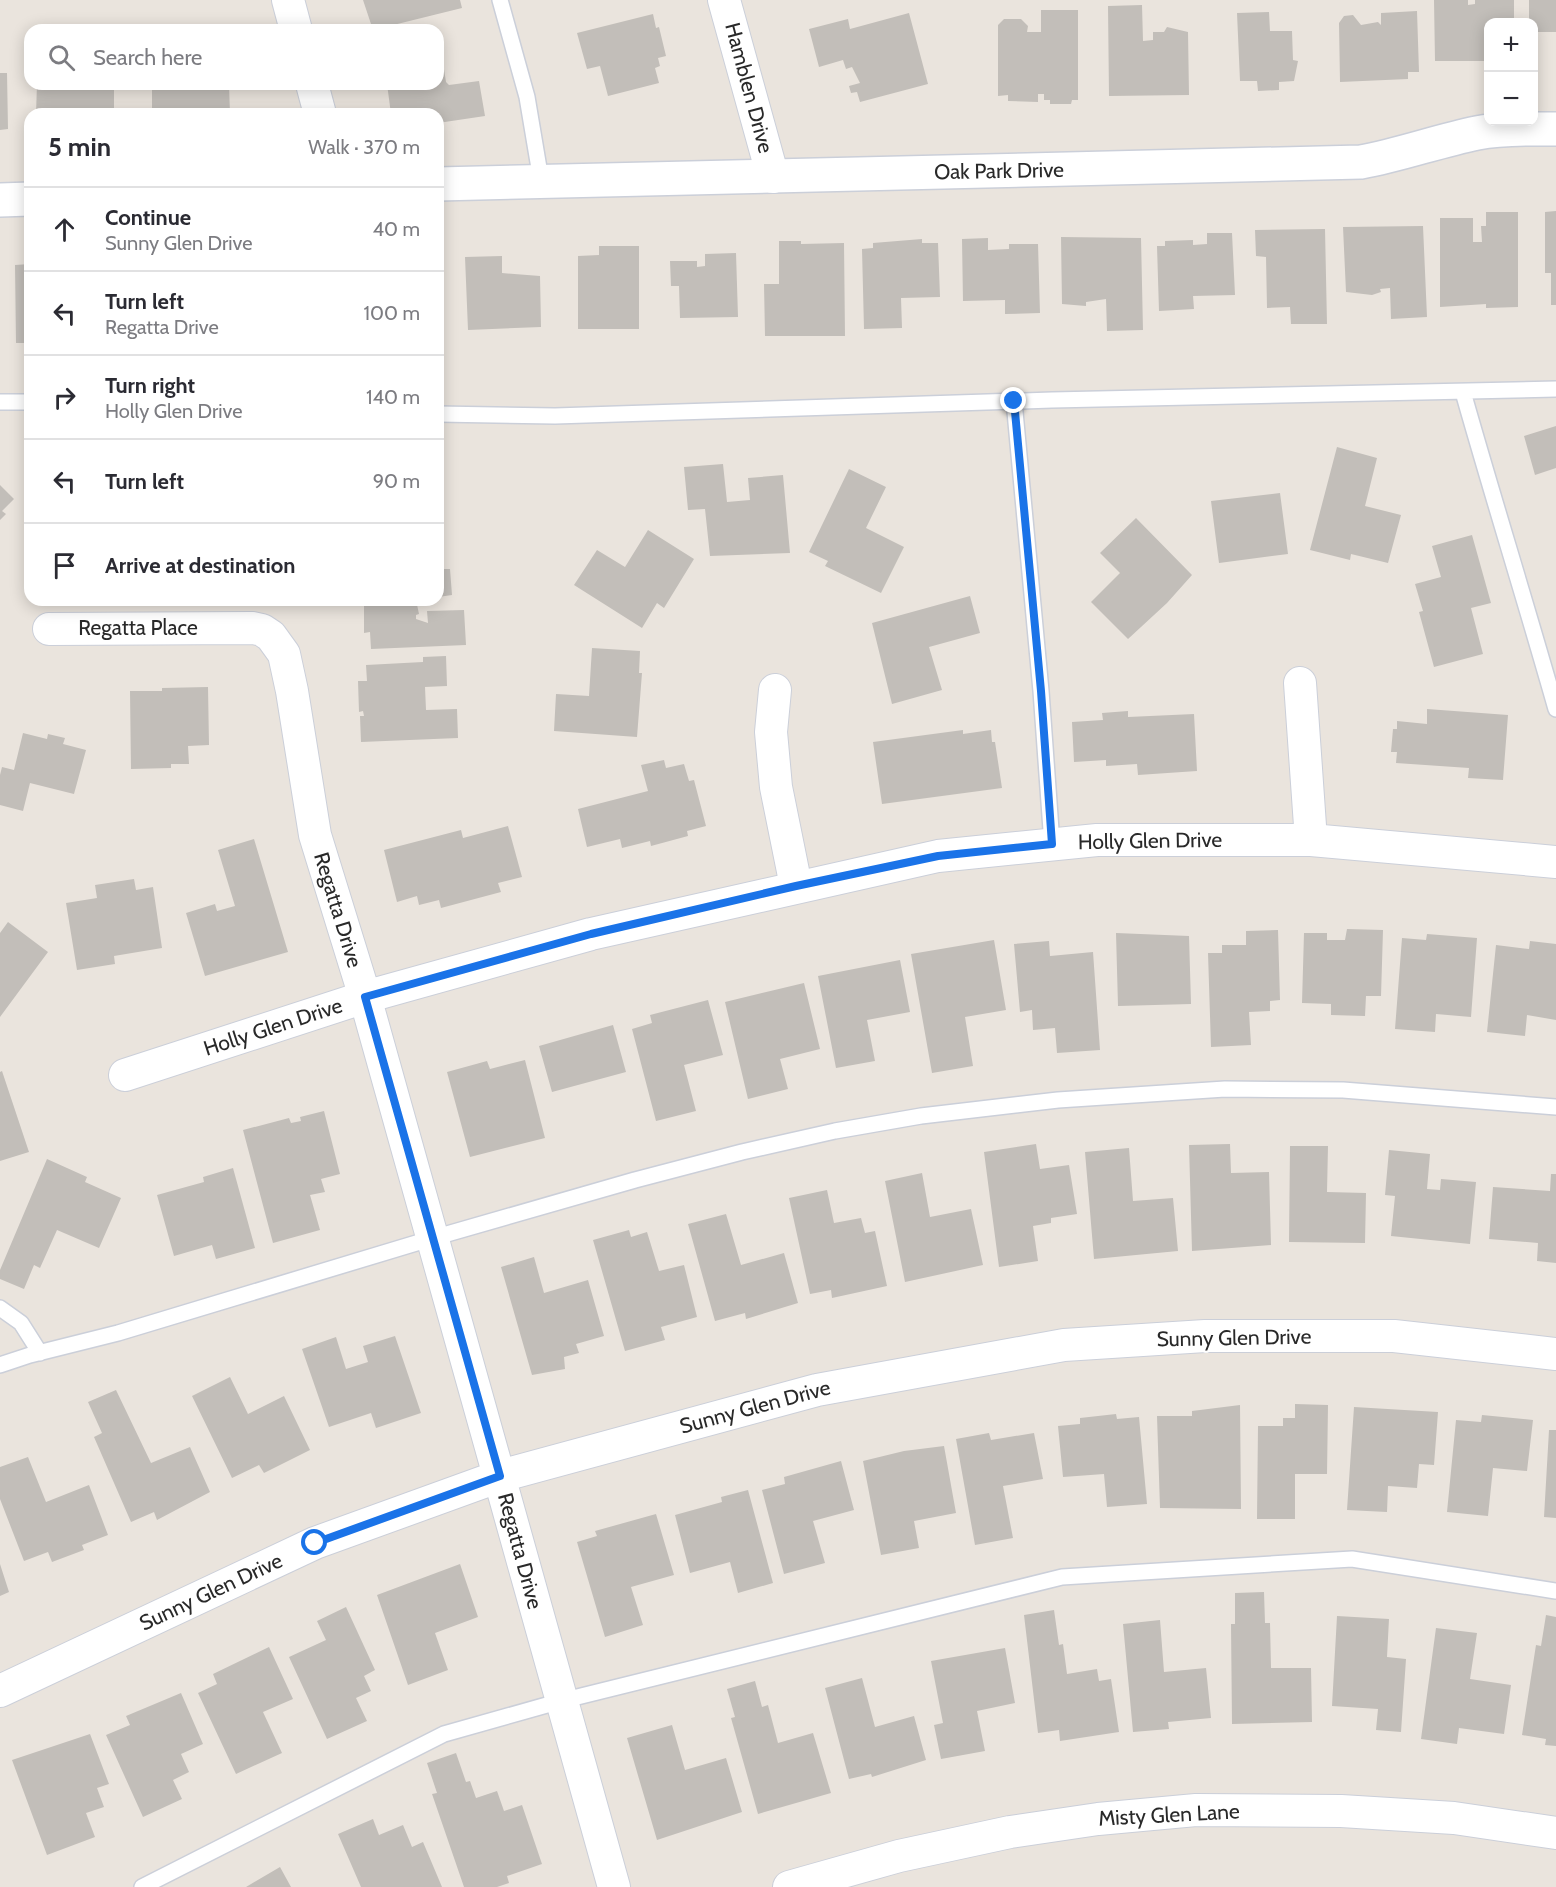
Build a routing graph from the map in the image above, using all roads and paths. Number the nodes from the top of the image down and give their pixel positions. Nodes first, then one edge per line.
1 (288, 0) edge
2 (500, 0) edge
3 (724, 0) edge
4 (294, 24) edge
5 (314, 90) edge
6 (318, 108) edge
7 (1556, 129) edge
8 (773, 177) junction
9 (541, 180) junction
10 (444, 184) edge
11 (24, 198) edge
12 (0, 200) edge
13 (1556, 389) edge
14 (1463, 392) junction
15 (1014, 401) junction
16 (0, 402) edge
17 (24, 402) edge
18 (444, 414) edge
19 (49, 628) dead end
20 (227, 628) joint
21 (1300, 683) dead end
22 (774, 690) dead end
23 (1556, 709) edge
24 (1311, 840) junction
25 (1052, 844) junction
26 (1556, 862) edge
27 (796, 886) junction
28 (365, 997) junction
29 (126, 1075) dead end
30 (1556, 1107) edge
31 (433, 1238) junction
32 (0, 1308) edge
33 (40, 1353) junction
34 (1556, 1354) edge
35 (0, 1365) edge
36 (500, 1476) junction
37 (1556, 1591) edge
38 (0, 1691) edge
39 (561, 1701) junction
40 (1556, 1833) edge
41 (142, 1887) edge
42 (614, 1887) edge
43 (789, 1887) edge

1 - 4 street
2 - 9 lane
3 - 8 street, Hamblen Drive
5 - 6 street
7 - 8 street, Oak Park Drive
8 - 9 street, Oak Park Drive
9 - 10 street, Oak Park Drive
11 - 12 street
13 - 14 lane
14 - 15 lane
14 - 23 lane
15 - 18 lane
15 - 25 lane
16 - 17 lane
19 - 20 street, Regatta Place
20 - 28 street, Regatta Drive
21 - 24 street
22 - 27 street
24 - 25 street, Holly Glen Drive
24 - 26 street, Holly Glen Drive
25 - 27 street, Holly Glen Drive
27 - 28 street, Holly Glen Drive
28 - 29 street, Holly Glen Drive
28 - 31 street, Regatta Drive
30 - 31 lane
31 - 33 lane
31 - 36 street, Regatta Drive
32 - 33 lane
33 - 35 lane
34 - 36 street, Sunny Glen Drive
36 - 38 street, Sunny Glen Drive
36 - 39 street, Regatta Drive
37 - 39 lane
39 - 41 lane
39 - 42 street, Regatta Drive
40 - 43 street, Misty Glen Lane

